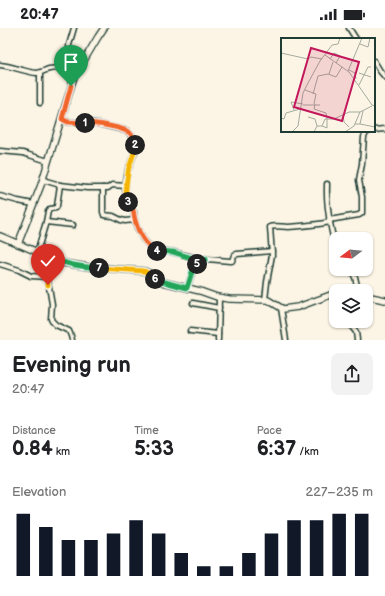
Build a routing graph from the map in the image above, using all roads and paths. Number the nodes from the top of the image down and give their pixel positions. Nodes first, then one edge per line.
1 (74, 28) edge
2 (104, 28) edge
3 (349, 28) edge
4 (355, 38) edge
5 (375, 63) edge
6 (0, 65) edge
7 (40, 72) junction
8 (71, 72) junction
9 (385, 77) edge
10 (40, 103) dead end
11 (62, 119) junction
12 (385, 129) edge
13 (375, 130) edge
14 (368, 132) edge
15 (0, 151) edge
16 (48, 161) junction
17 (43, 180) junction
18 (327, 184) dead end
19 (60, 186) junction
20 (126, 186) junction
21 (103, 188) junction
22 (0, 196) edge
23 (34, 204) junction
24 (135, 220) junction
25 (329, 221) junction
26 (46, 222) junction
27 (73, 225) dead end
28 (332, 232) edge
29 (0, 236) edge
30 (18, 244) junction
31 (272, 251) junction
32 (37, 252) junction
33 (46, 256) junction
34 (206, 259) junction
35 (0, 264) edge
36 (47, 277) junction
37 (187, 288) junction
38 (329, 296) edge
39 (373, 297) edge
40 (219, 298) junction
41 (265, 300) junction
42 (385, 300) edge
43 (193, 303) dead end
44 (219, 308) junction
45 (281, 308) junction
46 (352, 328) edge
47 (190, 331) dead end
48 (218, 334) junction
49 (72, 340) edge
50 (218, 340) edge
51 (286, 340) edge
52 (357, 340) edge

1 - 8 street
2 - 8 street
3 - 4 street
5 - 9 street
6 - 7 street
7 - 8 street
7 - 10 street
8 - 11 street
11 - 16 street
11 - 20 street
12 - 13 street
14 - 25 street
15 - 16 street
16 - 17 street
17 - 19 street
17 - 23 street
18 - 25 street
19 - 21 street
19 - 26 street
20 - 21 street
20 - 24 street
21 - 24 street
22 - 23 street
23 - 30 street
24 - 34 street
25 - 28 street
25 - 31 street
26 - 27 street
26 - 32 street
29 - 30 street
30 - 32 street
31 - 34 street
31 - 41 street
32 - 33 street
33 - 36 street
33 - 37 street
34 - 37 street
35 - 36 street
36 - 49 street
37 - 40 street
38 - 45 street
39 - 42 street
40 - 41 street
40 - 44 street
41 - 45 street
43 - 44 street
44 - 48 street
45 - 51 street
46 - 52 street
47 - 48 street
48 - 50 street

